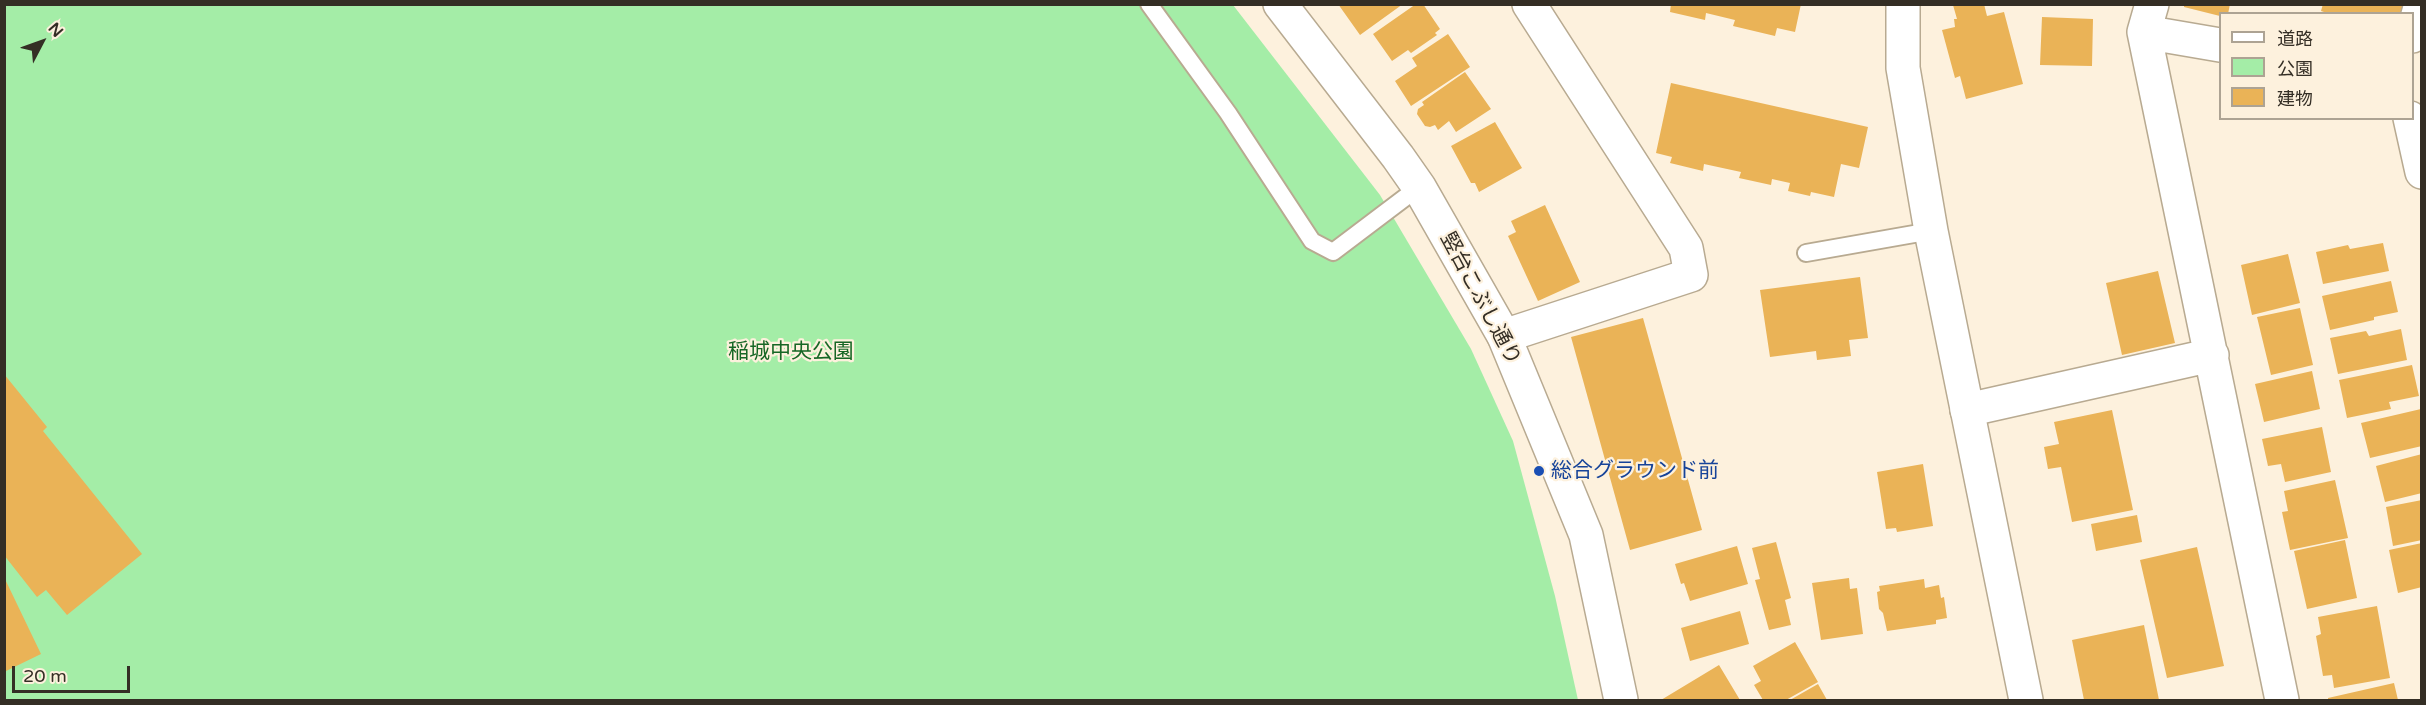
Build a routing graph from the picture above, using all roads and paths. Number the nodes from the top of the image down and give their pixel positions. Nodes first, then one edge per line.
1 (1149, 4) edge
2 (1280, 4) edge
3 (1529, 4) edge
4 (1903, 4) edge
5 (2421, 4) edge
6 (2148, 18) edge
7 (2414, 29) edge
8 (2219, 45) edge
9 (2410, 120) edge
10 (2421, 172) edge
11 (1419, 187) junction
12 (1931, 231) junction
13 (1806, 253) dead end
14 (1504, 336) junction
15 (2212, 355) junction
16 (1967, 410) junction
17 (1621, 700) edge
18 (2025, 700) edge
19 (2282, 700) edge

1 - 11 lane
2 - 11 street, 竪台こぶし通り
3 - 14 street
4 - 12 street
5 - 7 street
6 - 8 street
6 - 15 street
9 - 10 street
11 - 14 street, 竪台こぶし通り
12 - 13 lane
12 - 16 street
14 - 17 street, 竪台こぶし通り
15 - 16 street
15 - 19 street
16 - 18 street

